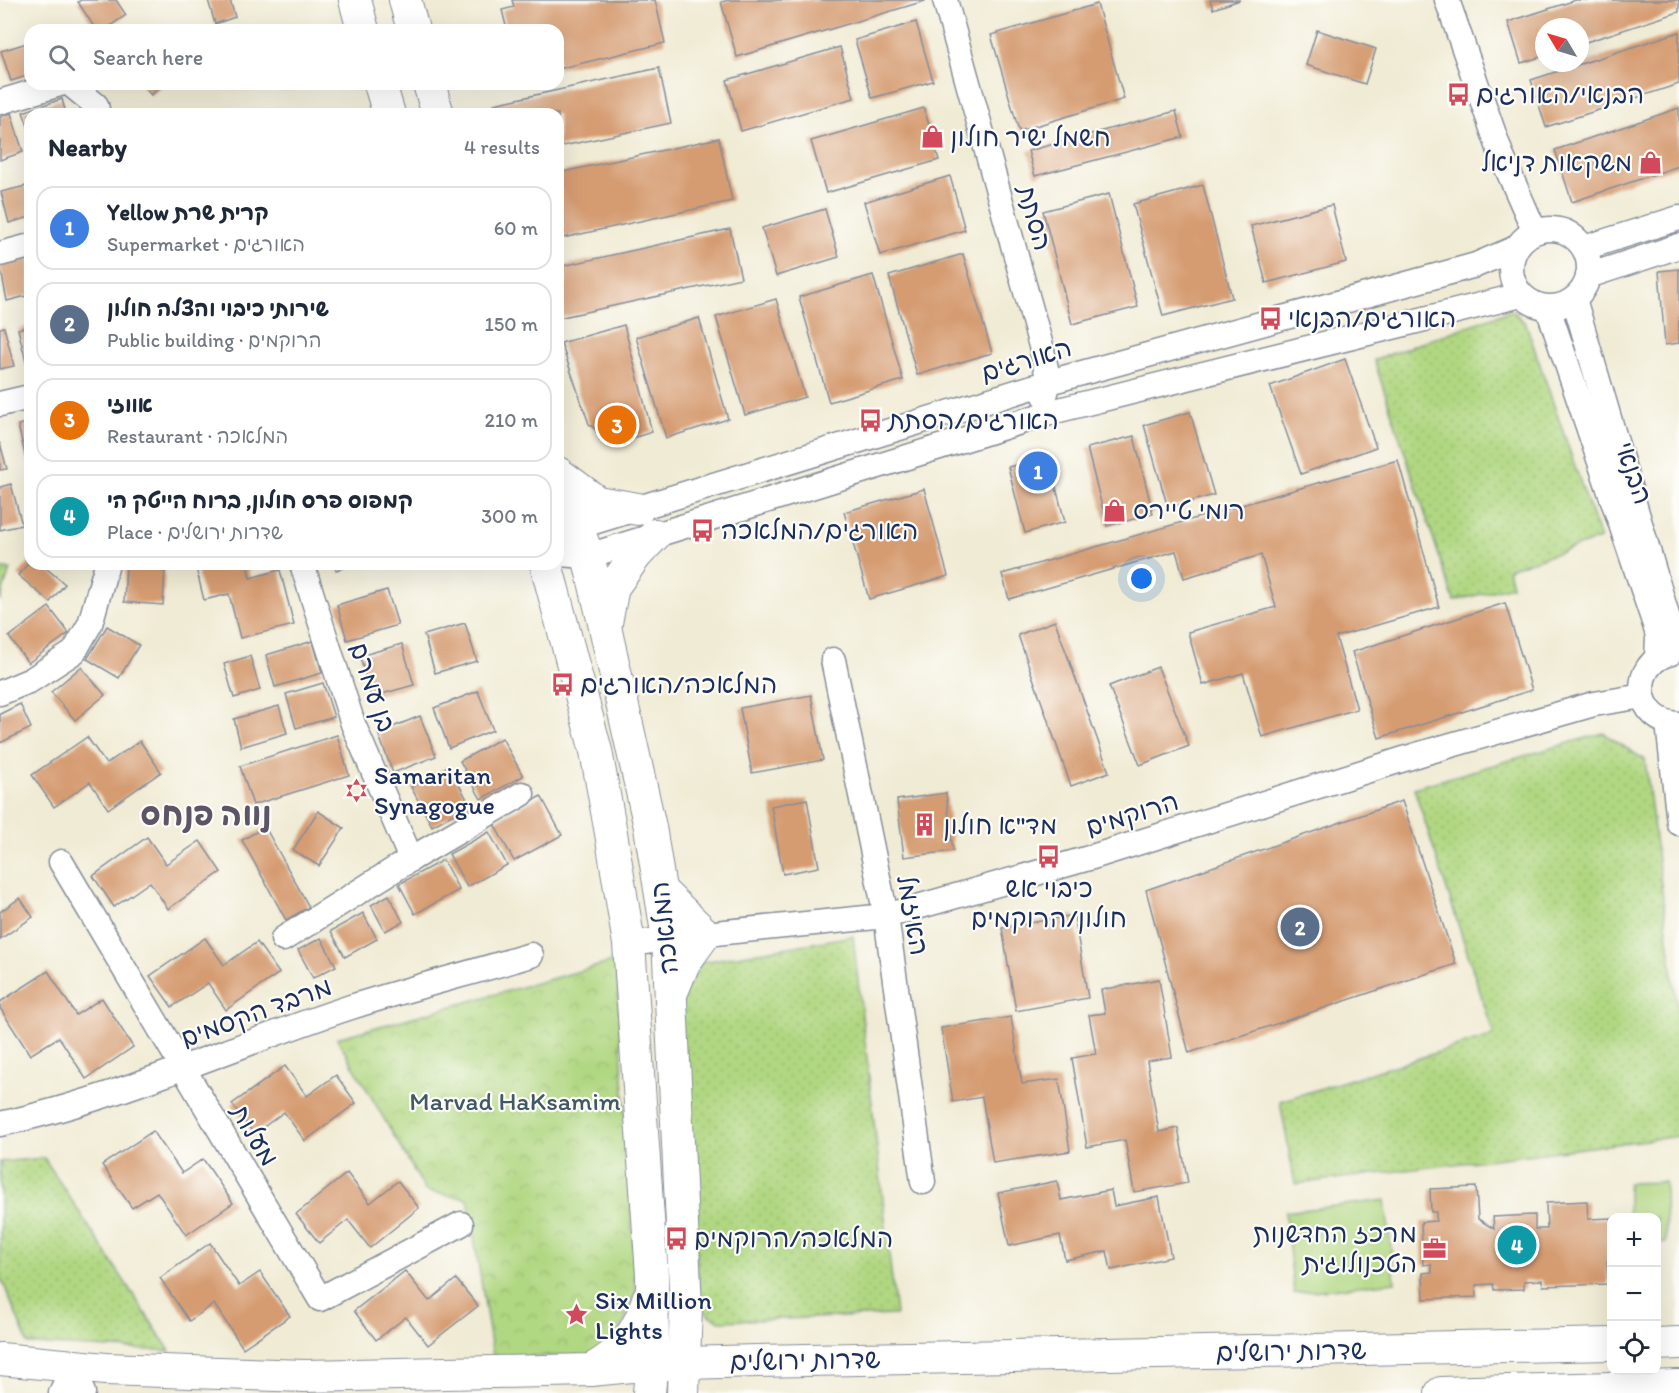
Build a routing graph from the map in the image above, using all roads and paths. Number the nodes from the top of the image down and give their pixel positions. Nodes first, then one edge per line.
1 (355, 0) edge
2 (405, 0) edge
3 (945, 0) edge
4 (1447, 0) edge
5 (361, 24) edge
6 (411, 24) edge
7 (40, 90) edge
8 (76, 90) edge
9 (382, 90) edge
10 (431, 90) edge
11 (0, 102) edge
12 (95, 108) edge
13 (387, 108) edge
14 (436, 108) edge
15 (1521, 200) junction
16 (1679, 218) edge
17 (1535, 232) junction
18 (1679, 246) edge
19 (24, 248) edge
20 (1516, 248) junction
21 (1584, 248) junction
22 (0, 254) edge
23 (1476, 265) junction
24 (1588, 276) junction
25 (1521, 295) junction
26 (1574, 299) junction
27 (1548, 308) junction
28 (1039, 385) junction
29 (24, 398) edge
30 (0, 404) edge
31 (1024, 421) junction
32 (564, 479) edge
33 (638, 509) junction
34 (564, 514) edge
35 (567, 534) edge
36 (655, 535) junction
37 (573, 555) edge
38 (105, 570) edge
39 (304, 570) edge
40 (548, 570) edge
41 (605, 627) junction
42 (1679, 641) edge
43 (1668, 656) edge
44 (833, 660) dead end
45 (0, 693) edge
46 (1643, 696) junction
47 (1674, 723) edge
48 (522, 794) dead end
49 (1679, 823) edge
50 (411, 860) junction
51 (61, 862) dead end
52 (662, 892) junction
53 (886, 916) junction
54 (705, 934) junction
55 (283, 939) dead end
56 (668, 939) junction
57 (629, 944) junction
58 (531, 955) dead end
59 (670, 995) junction
60 (183, 1069) junction
61 (0, 1124) edge
62 (923, 1182) dead end
63 (461, 1224) dead end
64 (652, 1275) junction
65 (686, 1306) junction
66 (1607, 1344) edge
67 (0, 1359) edge
68 (756, 1361) junction
69 (684, 1362) junction
70 (591, 1370) junction
71 (651, 1378) edge
72 (72, 1384) edge
73 (1679, 1386) edge
74 (683, 1393) edge
75 (1441, 1393) edge

1 - 5 main road
2 - 6 main road
3 - 28 street, הסתת
4 - 15 street
7 - 11 street
8 - 12 street
9 - 13 main road
10 - 14 main road
15 - 17 street
15 - 23 street
16 - 21 street
17 - 20 street
17 - 21 street
18 - 24 street
19 - 22 street
20 - 23 street, האורגים
20 - 25 street
21 - 24 street
23 - 28 street, האורגים
24 - 26 street
25 - 27 street
25 - 31 street
26 - 27 street
26 - 42 street, הבנאי
27 - 43 street, הבנאי
28 - 31 street
28 - 33 street, האורגים
29 - 30 street
31 - 36 street
32 - 33 main road
33 - 35 street, האורגים
34 - 35 main road, המלאכה
35 - 37 main road, המלאכה
36 - 37 street
36 - 41 main road
37 - 41 main road, המלאכה
38 - 45 street
39 - 50 street, בן עמרם
40 - 57 main road, המלאכה
41 - 52 main road, המלאכה
43 - 46 street
44 - 53 street, האיזמל
46 - 47 street
46 - 53 street, הרוקמים
47 - 49 street
48 - 50 street
50 - 55 street
51 - 60 street, מעלות
52 - 54 main road
52 - 56 main road, המלאכה
53 - 54 street, הרוקמים
53 - 62 street, האיזמל
54 - 56 street, הרוקמים
54 - 59 main road
56 - 57 street, הרוקמים
56 - 59 main road, המלאכה
57 - 64 main road, המלאכה
58 - 60 street, מרבד הקסמים
59 - 65 main road, המלאכה
60 - 61 street, מרבד הקסמים
60 - 63 street, מעלות
64 - 70 main road
64 - 71 main road, המלאכה
65 - 68 main road
65 - 69 main road, המלאכה
66 - 68 main road, שדרות ירושלים
67 - 72 main road, שדרות ירושלים
68 - 69 main road, שדרות ירושלים
69 - 71 main road, שדרות ירושלים
69 - 74 main road, המלאכה
70 - 71 main road, שדרות ירושלים
70 - 72 main road, שדרות ירושלים
73 - 75 main road

